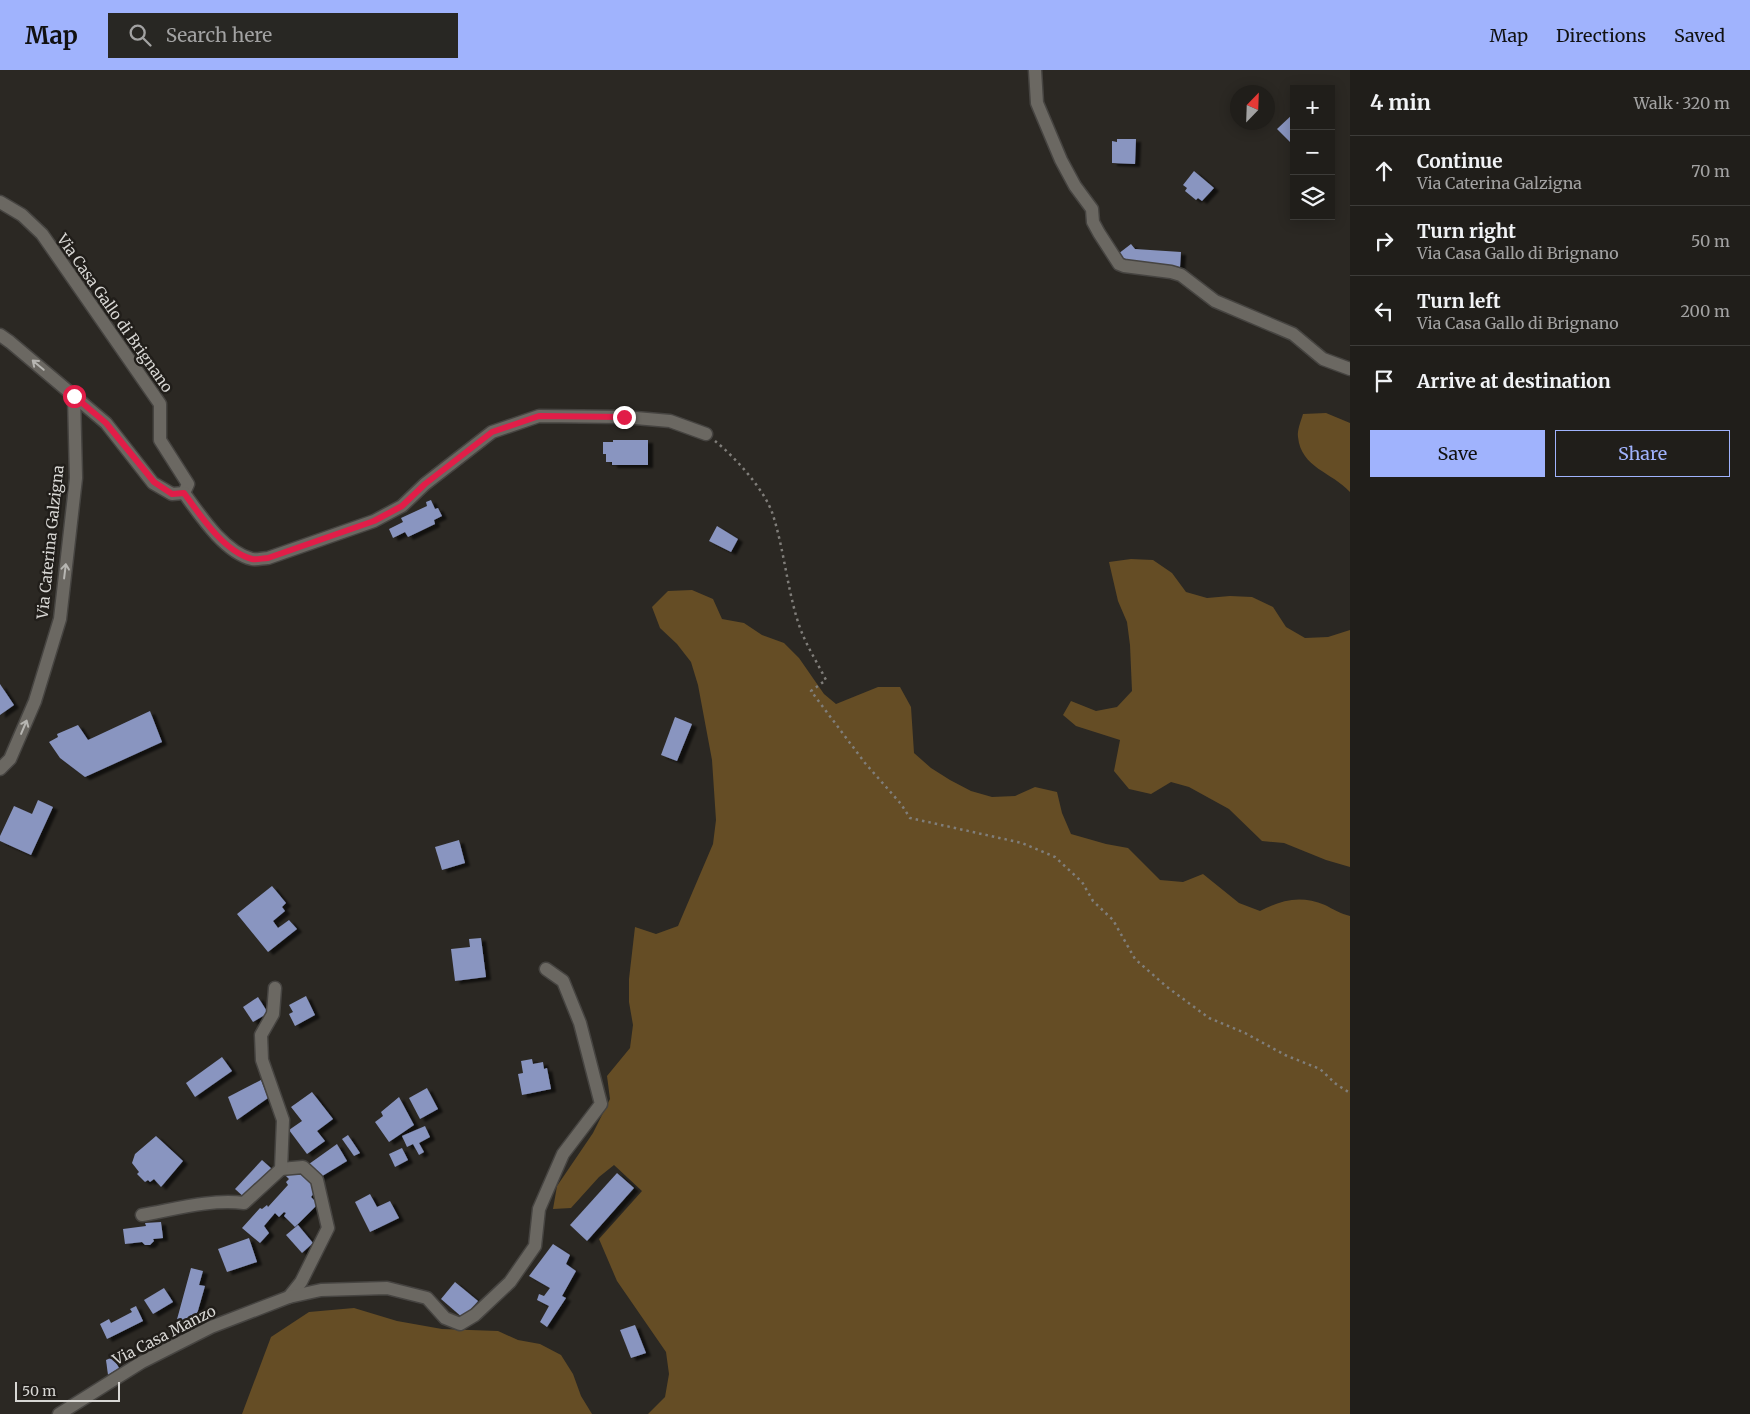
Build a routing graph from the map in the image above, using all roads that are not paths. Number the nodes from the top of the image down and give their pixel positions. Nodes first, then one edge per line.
1 (1035, 70) edge
2 (0, 202) edge
3 (0, 336) edge
4 (1350, 369) edge
5 (74, 396) junction
6 (706, 434) road end
7 (184, 493) junction
8 (0, 769) edge
9 (546, 970) dead end
10 (275, 988) dead end
11 (280, 1169) junction
12 (142, 1215) dead end
13 (289, 1297) junction
14 (59, 1414) edge

1 - 4 street
2 - 7 street, Via Casa Gallo di Brignano
5 -> 3 street
5 - 7 street
8 -> 5 street, Via Caterina Galzigna
6 - 7 street, Via Casa Gallo di Brignano
9 - 13 street, Via Casa Manzo
10 - 11 street
11 - 12 street
11 - 13 street
13 - 14 street, Via Casa Manzo

